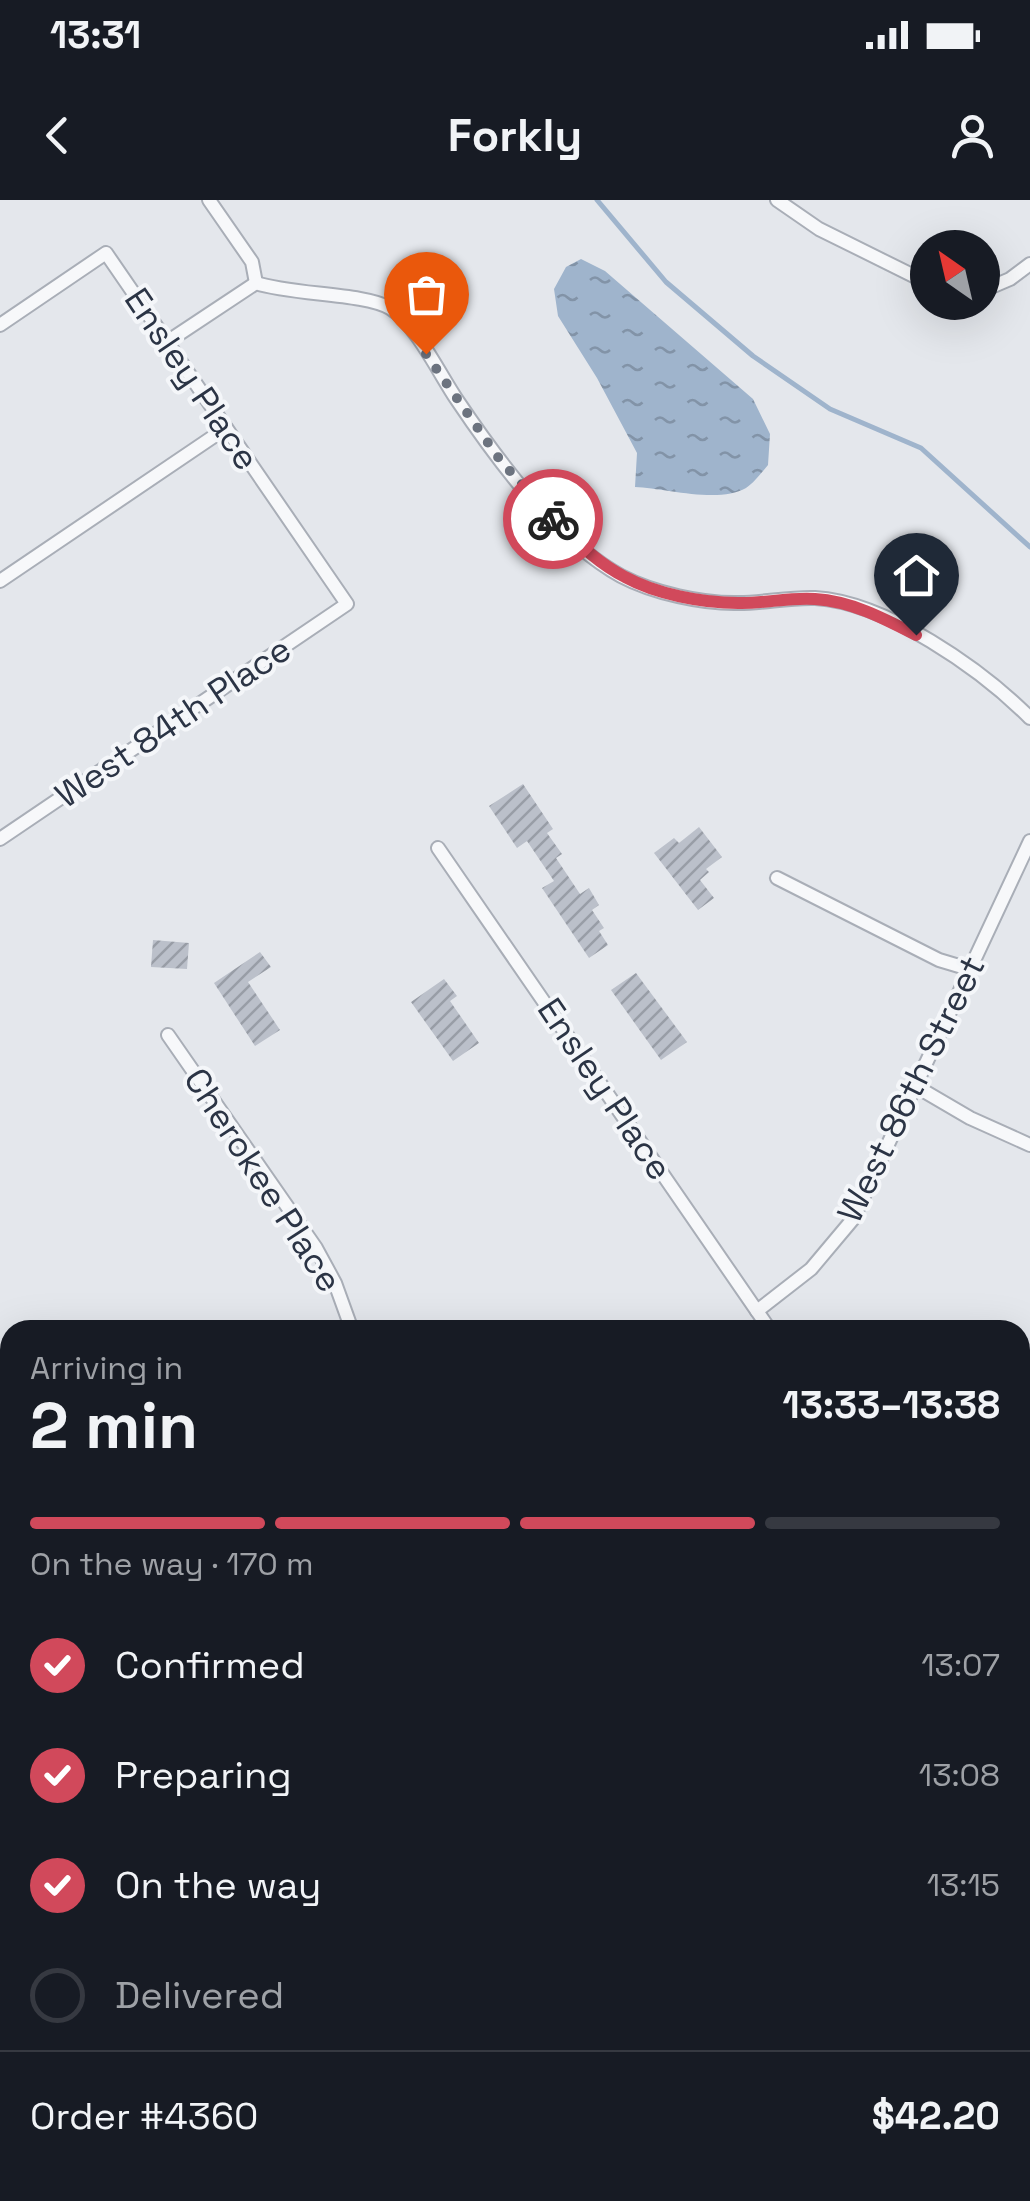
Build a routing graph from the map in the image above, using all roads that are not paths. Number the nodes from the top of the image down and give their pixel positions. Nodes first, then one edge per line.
1 (209, 200) edge
2 (777, 200) edge
3 (1030, 264) edge
4 (910, 273) edge
5 (256, 283) junction
6 (1000, 284) edge
7 (0, 324) edge
8 (167, 342) junction
9 (226, 428) junction
10 (0, 581) edge
11 (347, 604) joint
12 (1030, 718) edge
13 (0, 839) edge
14 (1030, 841) edge
15 (438, 848) dead end
16 (777, 878) dead end
17 (969, 969) junction
18 (168, 1034) dead end
19 (917, 1086) junction
20 (1030, 1145) edge
21 (757, 1311) junction
22 (348, 1320) edge
23 (763, 1320) edge

1 - 5 street
2 - 4 street
3 - 6 street
5 - 8 street
5 - 12 street
7 - 8 street, Ensley Place
8 - 9 street, Ensley Place
9 - 10 street
9 - 11 street, Ensley Place
11 - 13 street, West 84th Place
14 - 17 street, West 86th Street
15 - 21 street, Ensley Place
16 - 17 street
17 - 19 street, West 86th Street
18 - 22 street, Cherokee Place
19 - 20 street
19 - 21 street, West 86th Street
21 - 23 street, Ensley Place

